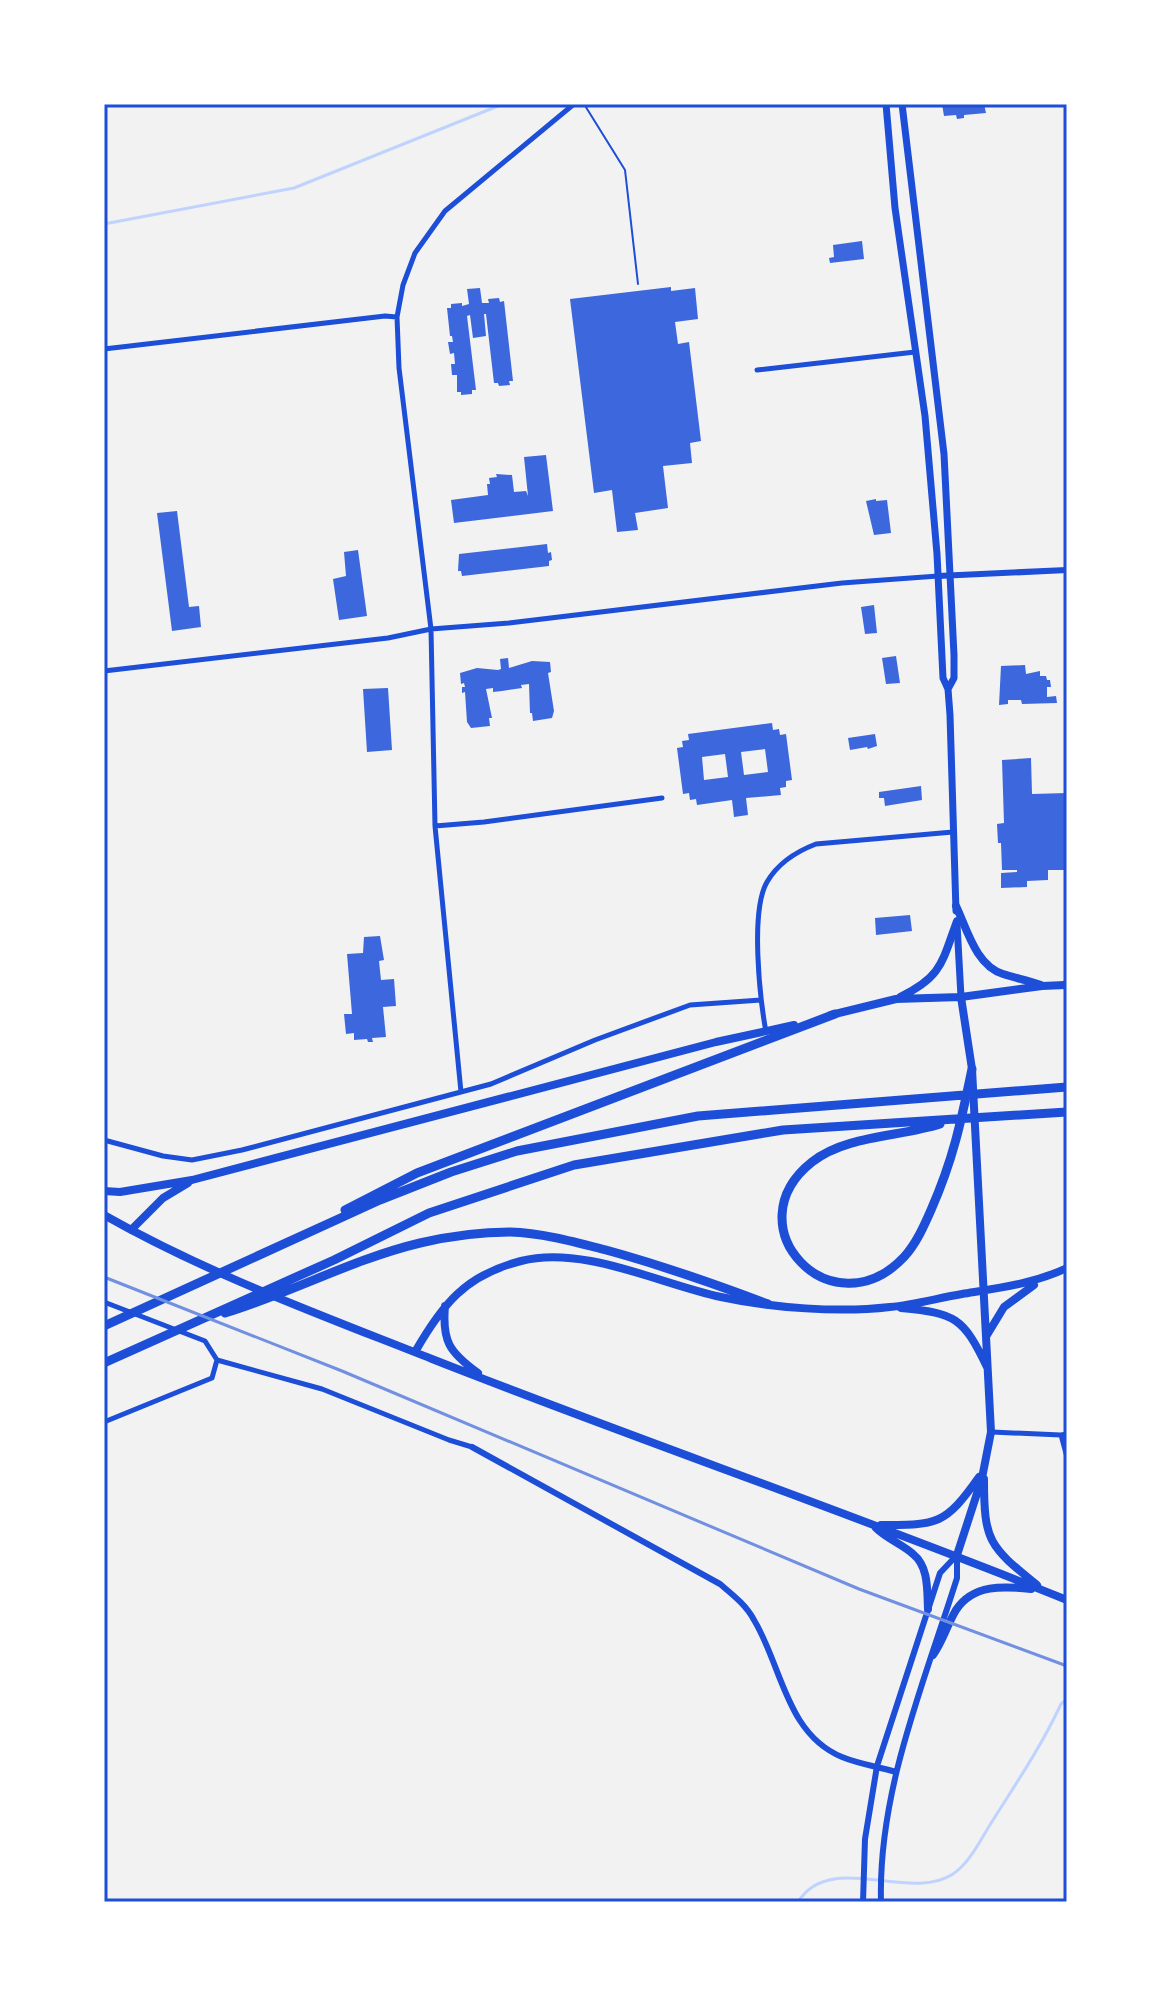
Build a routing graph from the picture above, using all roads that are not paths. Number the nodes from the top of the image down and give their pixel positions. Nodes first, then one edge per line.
1 (574, 104) edge
2 (584, 104) edge
3 (886, 104) edge
4 (902, 104) edge
5 (638, 284) dead end
6 (397, 317) junction
7 (104, 349) edge
8 (915, 352) junction
9 (757, 370) dead end
10 (1067, 570) edge
11 (951, 575) junction
12 (938, 576) junction
13 (431, 629) junction
14 (104, 671) edge
15 (948, 689) junction
16 (662, 798) dead end
17 (435, 826) junction
18 (954, 832) junction
19 (956, 906) junction
20 (957, 921) junction
21 (1066, 985) edge
22 (1042, 986) junction
23 (961, 997) junction
24 (896, 999) junction
25 (761, 1000) junction
26 (835, 1014) junction
27 (767, 1033) junction
28 (972, 1069) junction
29 (1067, 1087) edge
30 (461, 1092) junction
31 (1067, 1112) edge
32 (955, 1120) junction
33 (104, 1140) edge
34 (192, 1180) junction
35 (104, 1191) edge
36 (104, 1215) edge
37 (131, 1230) junction
38 (288, 1241) junction
39 (1067, 1268) edge
40 (1045, 1279) junction
41 (985, 1291) junction
42 (104, 1302) edge
43 (768, 1304) junction
44 (445, 1306) junction
45 (892, 1307) junction
46 (104, 1326) edge
47 (184, 1326) junction
48 (987, 1335) junction
49 (415, 1352) junction
50 (217, 1360) junction
51 (104, 1363) edge
52 (989, 1372) junction
53 (488, 1381) junction
54 (104, 1422) edge
55 (991, 1432) junction
56 (1064, 1434) edge
57 (472, 1447) joint
58 (1067, 1457) edge
59 (984, 1469) junction
60 (872, 1525) junction
61 (957, 1555) junction
62 (1043, 1590) junction
63 (1067, 1600) edge
64 (928, 1609) junction
65 (933, 1655) junction
66 (877, 1766) junction
67 (896, 1772) junction
68 (863, 1902) edge
69 (881, 1902) edge

1 - 6 street
2 - 5 lane
3 - 8 main road
4 - 11 main road
6 - 7 street
6 - 13 street
8 - 9 street
8 - 12 main road
10 - 11 street
11 - 12 street
11 - 15 main road
12 - 13 street
12 - 15 main road
13 - 14 street
13 - 17 street
15 - 18 main road
16 - 17 street
17 - 30 street
18 - 19 main road
18 - 25 street
19 - 20 main road
19 - 22 main road
20 - 23 main road
20 - 24 main road
21 - 22 main road
22 - 23 main road
23 - 24 main road
23 - 28 main road
24 - 26 main road
25 - 27 street
25 - 30 street
26 - 27 main road
26 - 38 highway
27 - 34 main road
28 - 32 highway
28 - 41 main road
29 - 38 highway
30 - 33 street
31 - 32 highway
32 - 47 highway
34 - 35 main road
34 - 37 main road
36 - 37 main road
37 - 49 main road
38 - 46 highway
39 - 40 main road
40 - 41 main road
40 - 48 main road
41 - 45 main road
41 - 48 main road
42 - 50 street
43 - 44 main road
43 - 45 main road
43 - 47 highway
44 - 49 main road
44 - 53 main road
45 - 52 main road
47 - 51 highway
48 - 52 main road
49 - 53 main road
50 - 54 street
50 - 57 street
52 - 55 main road
53 - 60 main road
55 - 56 street
55 - 59 main road
56 - 58 street
57 - 66 street
59 - 60 main road
59 - 61 main road
59 - 62 main road
60 - 61 main road
60 - 64 main road
61 - 62 main road
61 - 64 street
61 - 65 street
62 - 63 main road
62 - 65 main road
64 - 66 street
65 - 67 street
66 - 67 street
66 - 68 street
67 - 69 street

